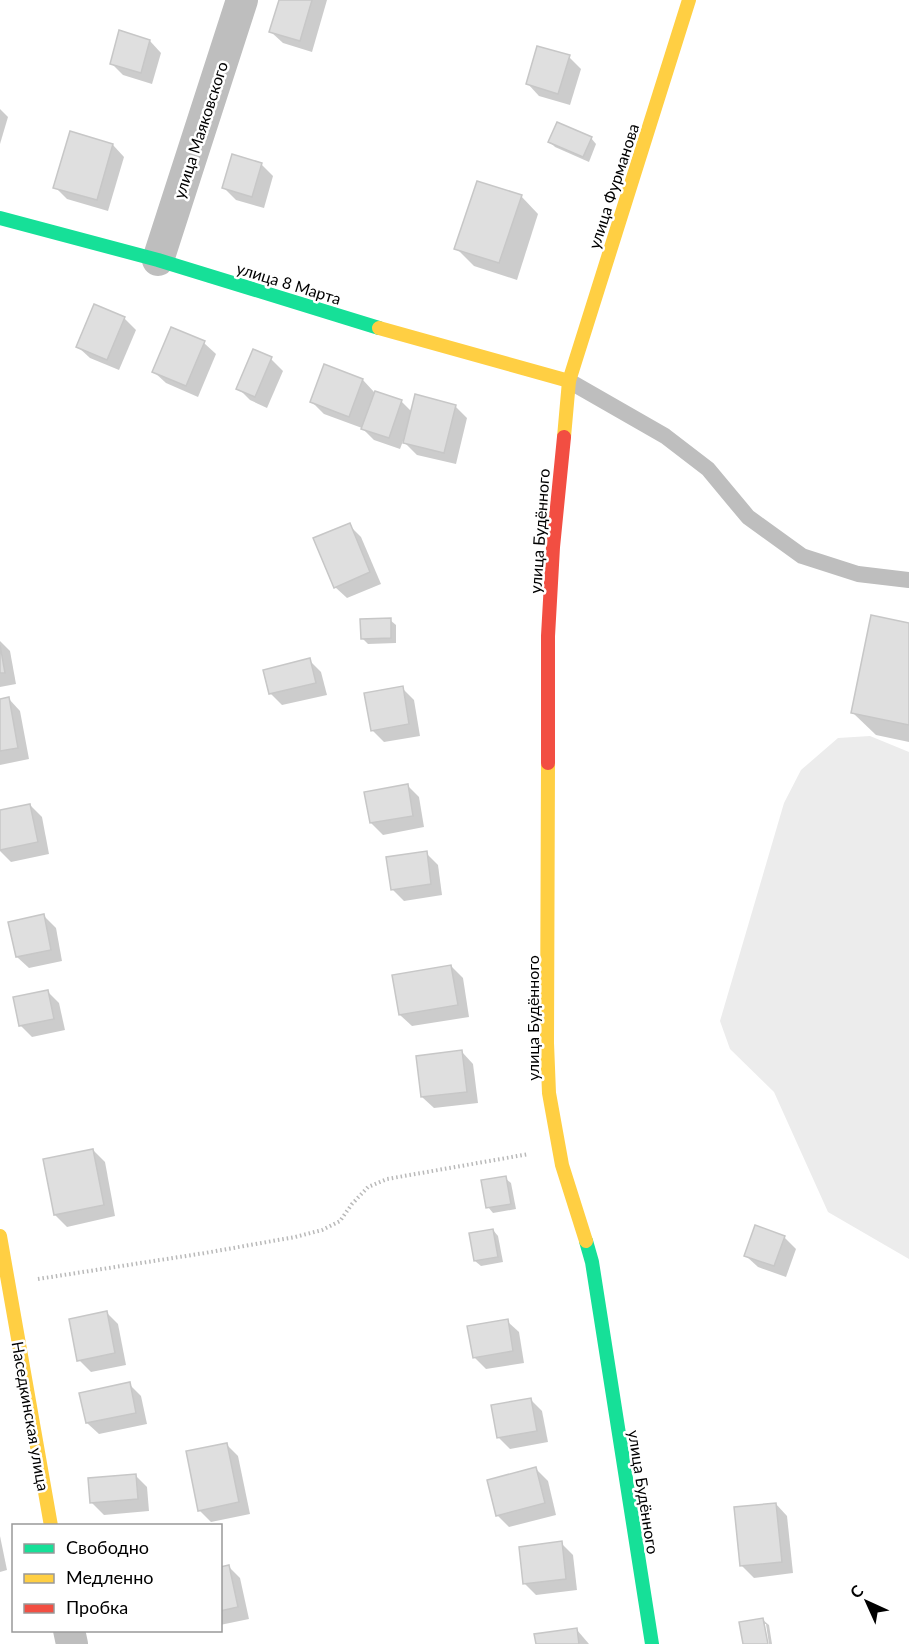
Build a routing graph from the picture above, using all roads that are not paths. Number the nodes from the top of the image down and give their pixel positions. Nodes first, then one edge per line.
1 (242, 0) edge
2 (689, 0) edge
3 (0, 218) edge
4 (158, 260) junction
5 (569, 381) junction
6 (909, 580) edge
7 (0, 1236) edge
8 (4, 1277) edge
9 (51, 1524) edge
10 (652, 1644) edge

1 - 4 street, улица Маяковского
2 - 5 street, улица Фурманова
3 - 4 street, улица 8 Марта
4 - 5 street, улица 8 Марта
5 - 6 lane
5 - 10 street, улица Будённого
7 - 8 street, Наседкинская улица
8 - 9 street, Наседкинская улица

